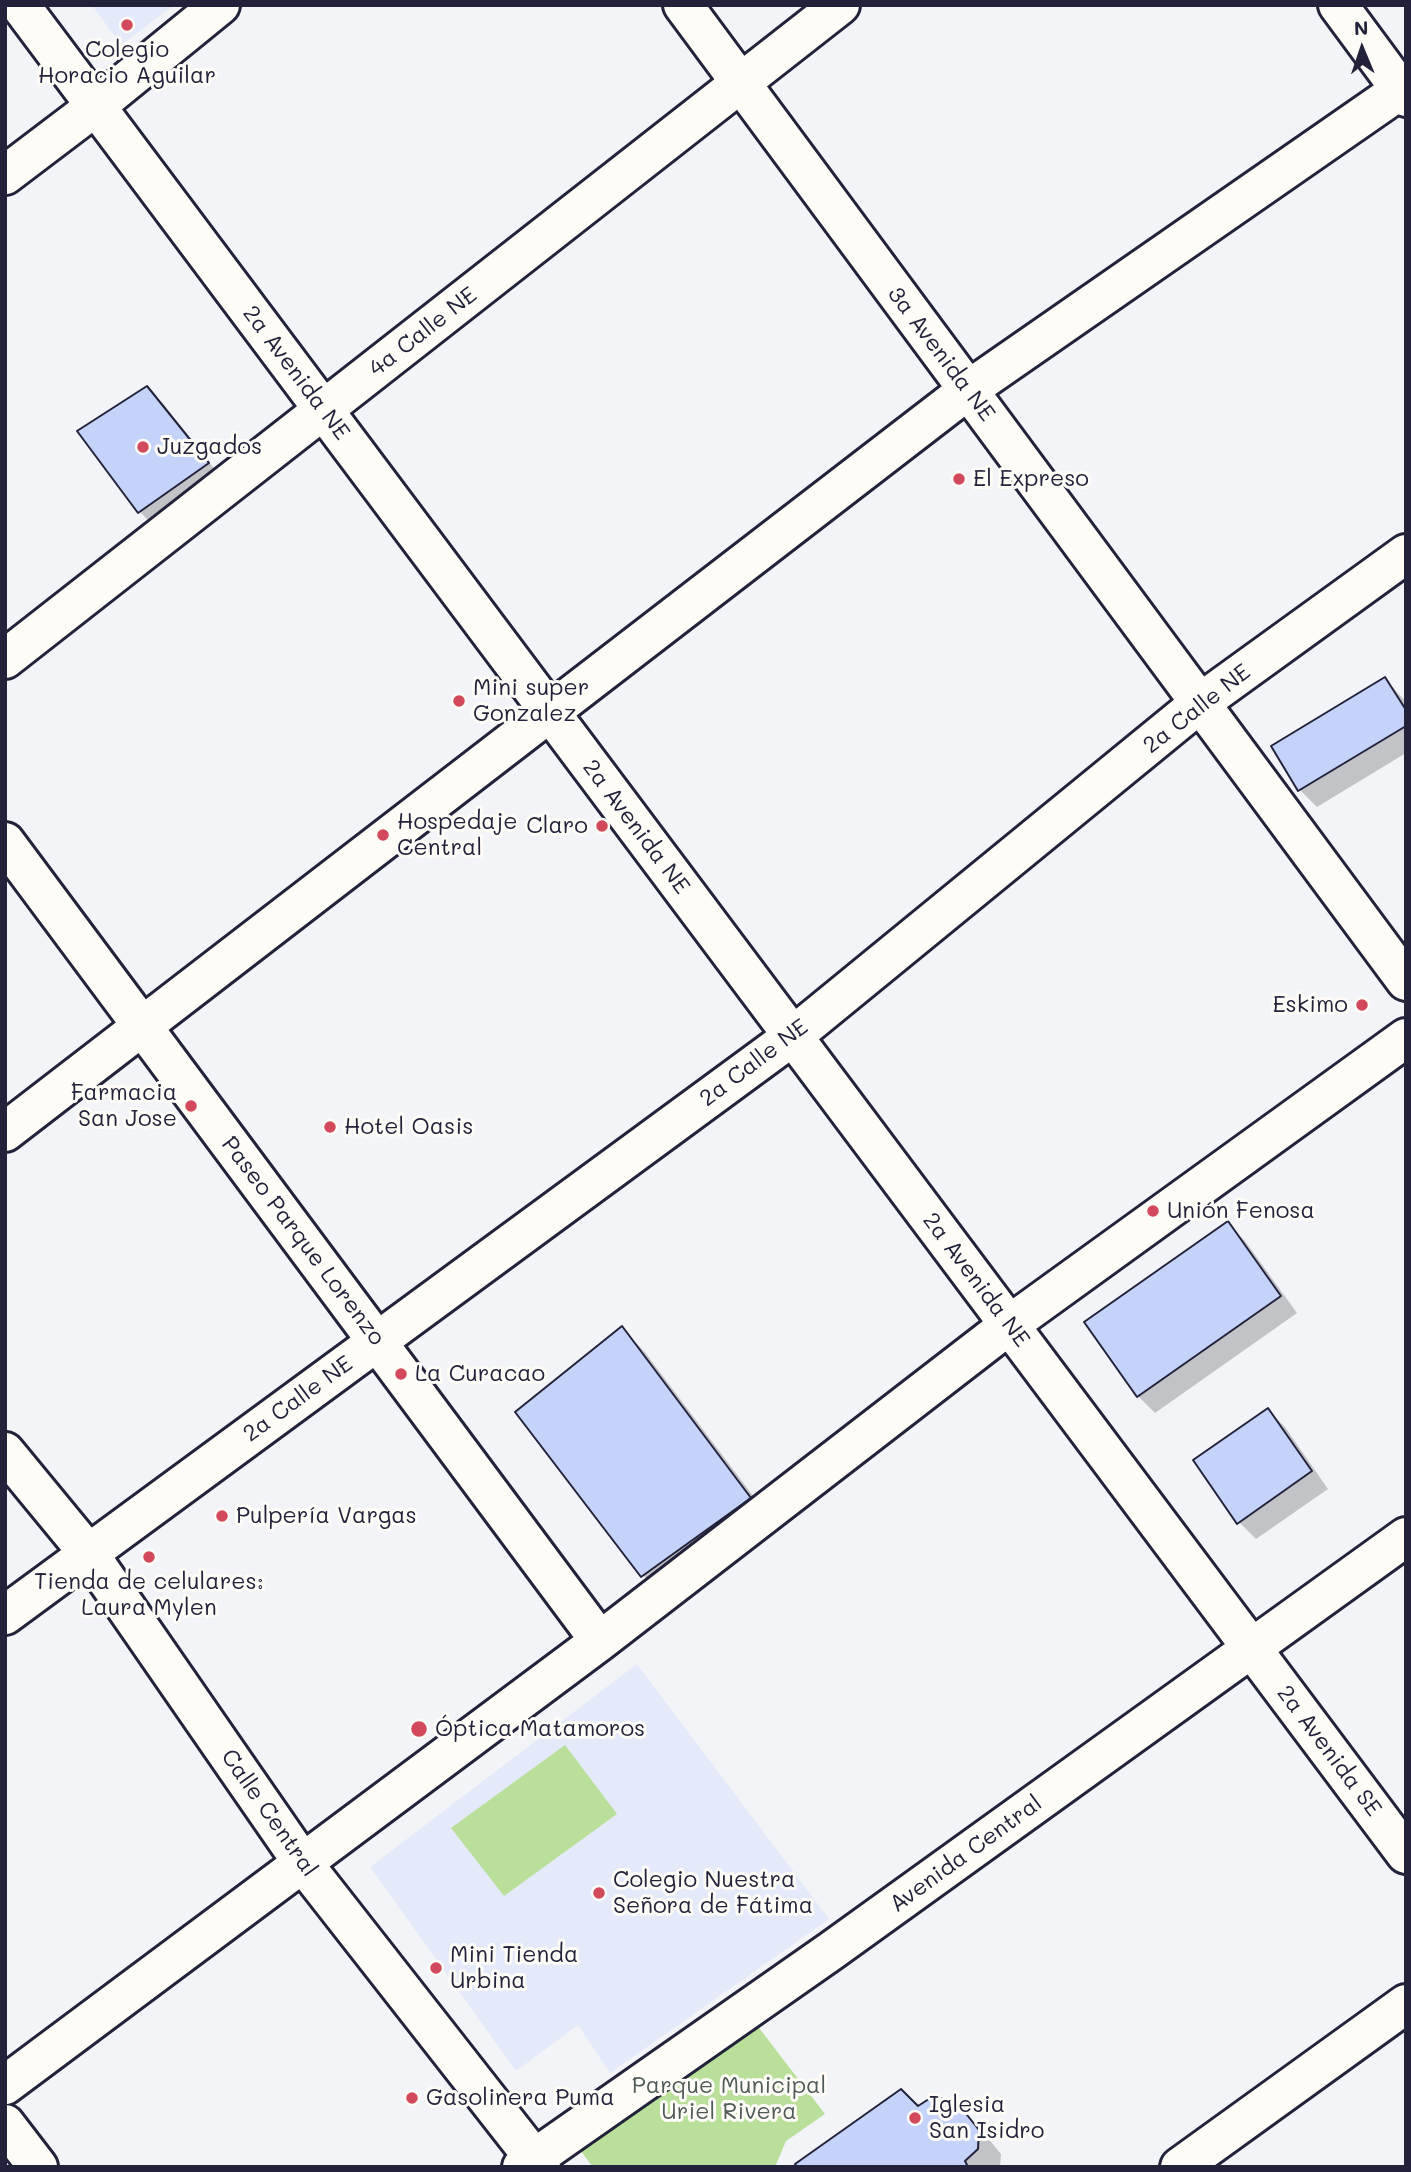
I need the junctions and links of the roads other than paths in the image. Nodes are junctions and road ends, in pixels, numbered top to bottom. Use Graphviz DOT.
graph roads {
  1 [pos="20,5"];
  2 [pos="220,5"];
  3 [pos="683,5"];
  4 [pos="840,5"];
  5 [pos="1338,5"];
  6 [pos="740,83"];
  7 [pos="1404,91"];
  8 [pos="96,107"];
  9 [pos="5,175"];
  10 [pos="968,390"];
  11 [pos="324,410"];
  12 [pos="1406,554"];
  13 [pos="5,659"];
  14 [pos="1200,703"];
  15 [pos="550,711"];
  16 [pos="5,842"];
  17 [pos="1406,981"];
  18 [pos="142,1026"];
  19 [pos="793,1036"];
  20 [pos="1406,1038"];
  21 [pos="5,1132"];
  22 [pos="1009,1325"];
  23 [pos="377,1341"];
  24 [pos="5,1452"];
  25 [pos="1406,1537"];
  26 [pos="89,1554"];
  27 [pos="5,1615"];
  28 [pos="600,1641"];
  29 [pos="1252,1648"];
  30 [pos="1406,1854"];
  31 [pos="302,1862"];
  32 [pos="1406,2004"];
  33 [pos="5,2085"];
  34 [pos="5,2124"];
  35 [pos="532,2164"];
  36 [pos="38,2167"];
  37 [pos="1180,2167"];
  1 -- 8 [label="street, 2a Avenida NE"];
  2 -- 8 [label="street"];
  3 -- 6 [label="street, 3a Avenida NE"];
  4 -- 6 [label="street, 4a Calle NE"];
  5 -- 7 [label="street"];
  6 -- 10 [label="street, 3a Avenida NE"];
  6 -- 11 [label="street, 4a Calle NE"];
  7 -- 10 [label="street"];
  8 -- 9 [label="street"];
  8 -- 11 [label="street, 2a Avenida NE"];
  10 -- 14 [label="street, 3a Avenida NE"];
  10 -- 15 [label="street"];
  11 -- 13 [label="street, 4a Calle NE"];
  11 -- 15 [label="street, 2a Avenida NE"];
  12 -- 14 [label="street, 2a Calle NE"];
  14 -- 17 [label="street, 3a Avenida NE"];
  14 -- 19 [label="street, 2a Calle NE"];
  15 -- 18 [label="street"];
  15 -- 19 [label="street, 2a Avenida NE"];
  16 -- 18 [label="street, Paseo Parque Lorenzo"];
  18 -- 21 [label="street"];
  18 -- 23 [label="street, Paseo Parque Lorenzo"];
  19 -- 22 [label="street, 2a Avenida NE"];
  19 -- 23 [label="street, 2a Calle NE"];
  20 -- 22 [label="street"];
  22 -- 28 [label="street"];
  22 -- 29 [label="street, 2a Avenida NE"];
  23 -- 26 [label="street, 2a Calle NE"];
  23 -- 28 [label="street, Paseo Parque Lorenzo"];
  24 -- 26 [label="street, Calle Central"];
  25 -- 29 [label="street, Avenida Central"];
  26 -- 27 [label="street, 2a Calle NE"];
  26 -- 31 [label="street, Calle Central"];
  28 -- 31 [label="street"];
  29 -- 30 [label="street, 2a Avenida SE"];
  29 -- 35 [label="street, Avenida Central"];
  31 -- 33 [label="street"];
  31 -- 35 [label="street, Calle Central"];
  32 -- 37 [label="street"];
  34 -- 36 [label="street"];
}
